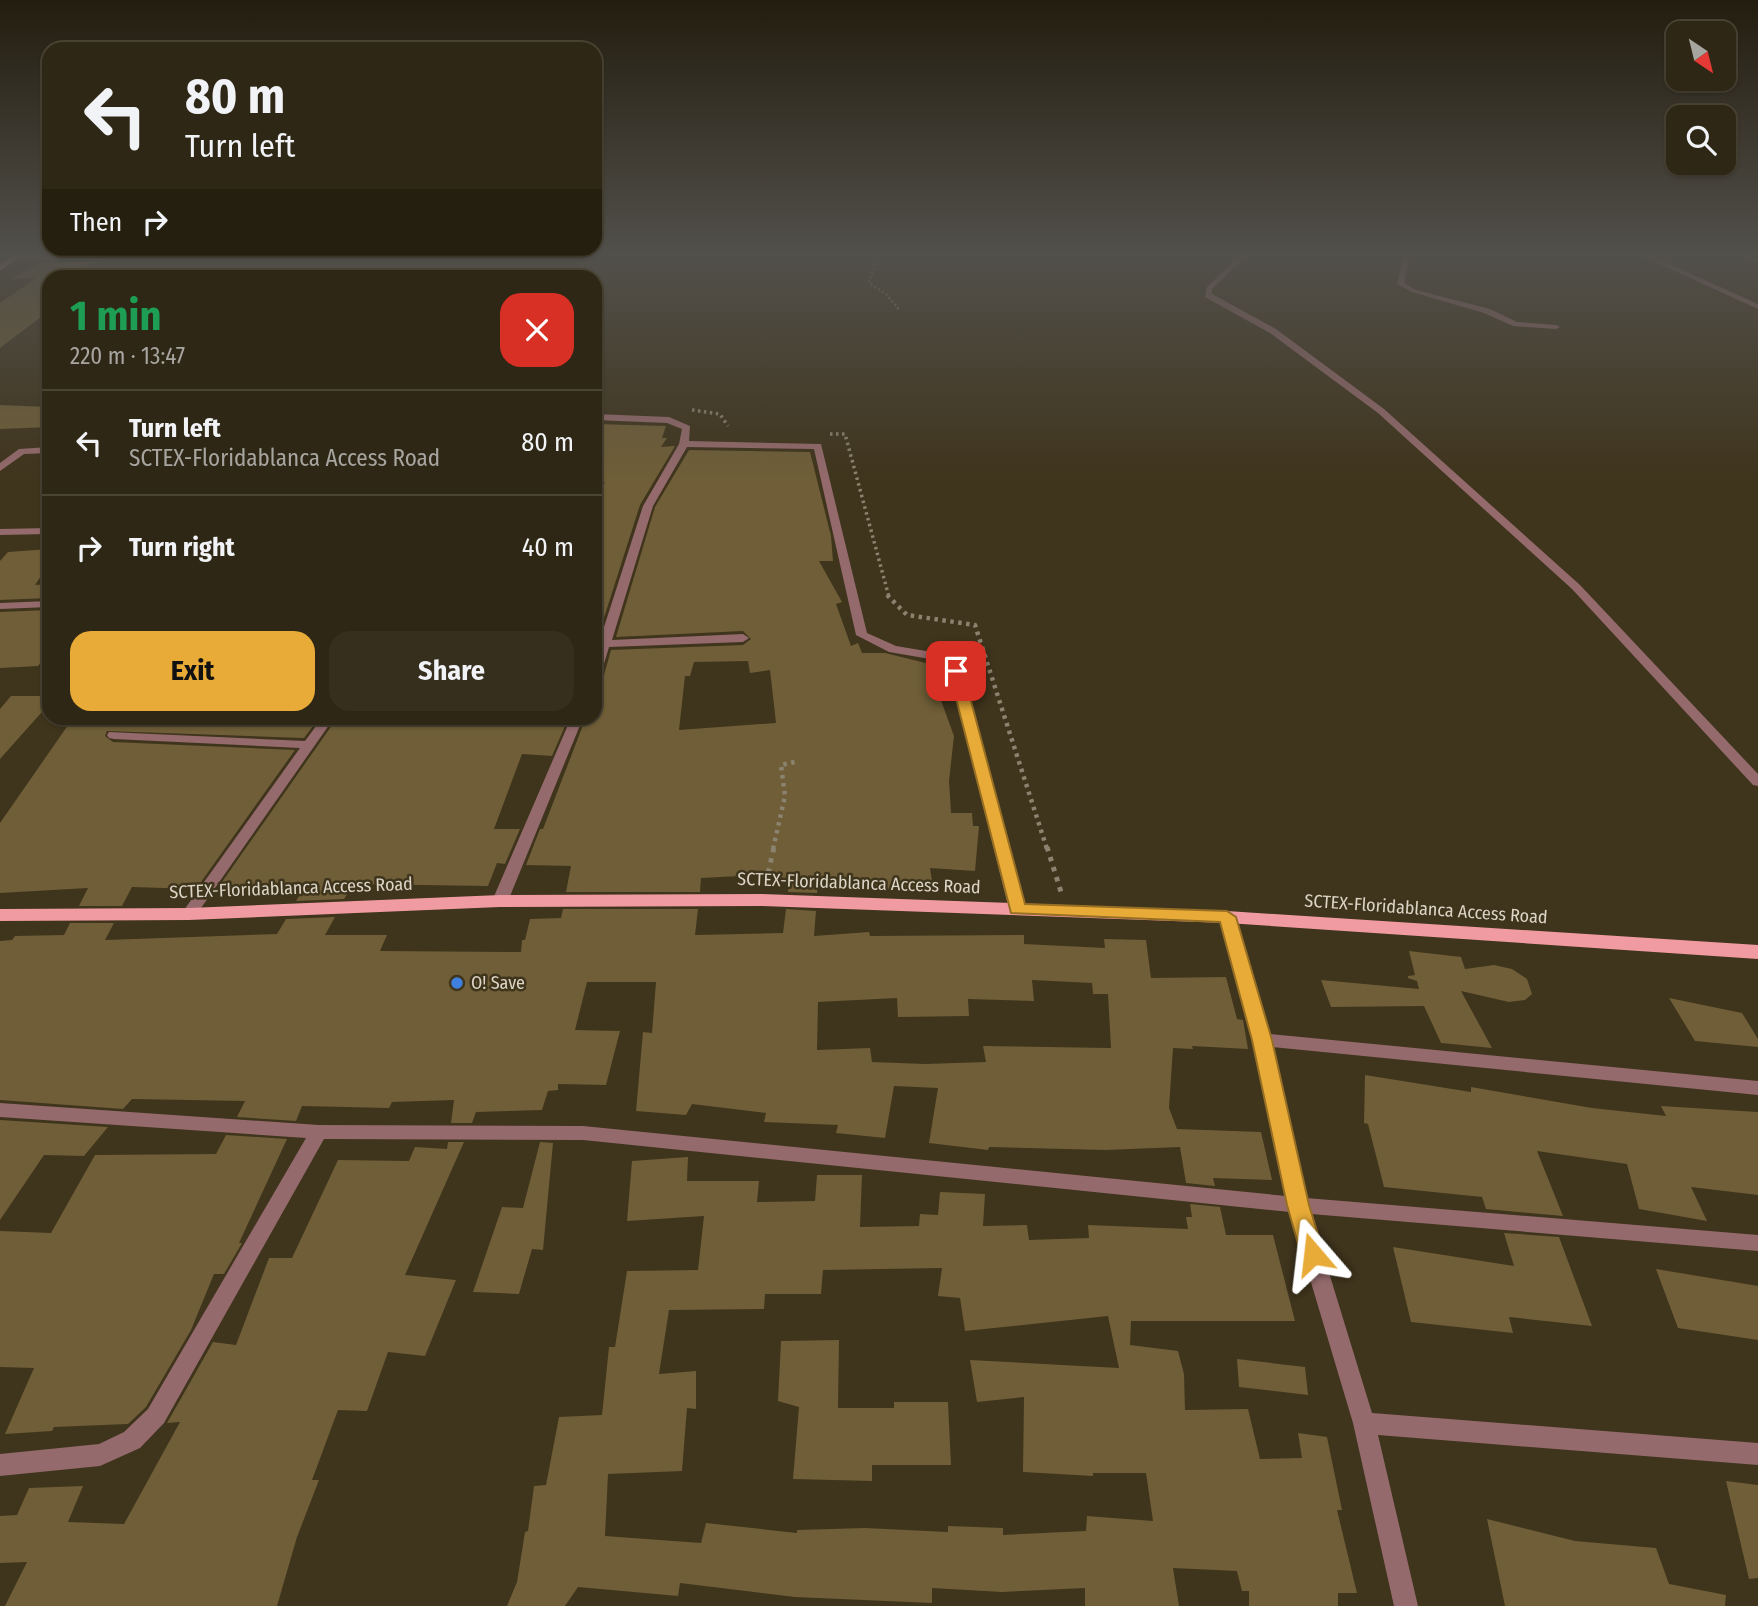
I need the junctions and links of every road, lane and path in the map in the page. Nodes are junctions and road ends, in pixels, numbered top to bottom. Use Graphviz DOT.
graph roads {
  1 [pos="1271,330"];
  2 [pos="691,410"];
  3 [pos="602,417"];
  4 [pos="736,429"];
  5 [pos="817,434"];
  6 [pos="684,444"];
  7 [pos="42,450"];
  8 [pos="0,468"];
  9 [pos="42,531"];
  10 [pos="0,532"];
  11 [pos="42,604"];
  12 [pos="0,606"];
  13 [pos="743,638"];
  14 [pos="606,644"];
  15 [pos="602,655"];
  16 [pos="323,725"];
  17 [pos="574,725"];
  18 [pos="114,735"];
  19 [pos="309,745"];
  20 [pos="799,761"];
  21 [pos="1758,782"];
  22 [pos="500,901"];
  23 [pos="762,901"];
  24 [pos="1017,909"];
  25 [pos="1068,912"];
  26 [pos="189,914"];
  27 [pos="0,915"];
  28 [pos="1227,917"];
  29 [pos="1758,952"];
  30 [pos="1262,1040"];
  31 [pos="1758,1088"];
  32 [pos="0,1110"];
  33 [pos="319,1132"];
  34 [pos="1298,1205"];
  35 [pos="1758,1243"];
  36 [pos="1364,1423"];
  37 [pos="1758,1454"];
  38 [pos="0,1465"];
  39 [pos="1406,1606"];
  1 -- 21 [label="street"];
  2 -- 4 [label="path"];
  3 -- 6 [label="street"];
  5 -- 25 [label="path"];
  6 -- 14 [label="street"];
  6 -- 24 [label="street"];
  7 -- 8 [label="street"];
  9 -- 10 [label="street"];
  11 -- 12 [label="street"];
  13 -- 14 [label="street"];
  14 -- 15 [label="street"];
  16 -- 19 [label="street"];
  17 -- 22 [label="street"];
  18 -- 19 [label="street"];
  19 -- 26 [label="street"];
  20 -- 23 [label="path"];
  22 -- 23 [label="main road, SCTEX-Floridablanca Access Road"];
  22 -- 26 [label="main road, SCTEX-Floridablanca Access Road"];
  23 -- 24 [label="main road, SCTEX-Floridablanca Access Road"];
  24 -- 25 [label="main road, SCTEX-Floridablanca Access Road"];
  25 -- 28 [label="main road, SCTEX-Floridablanca Access Road"];
  26 -- 27 [label="main road, SCTEX-Floridablanca Access Road"];
  28 -- 29 [label="main road, SCTEX-Floridablanca Access Road"];
  28 -- 30 [label="street"];
  30 -- 31 [label="street"];
  30 -- 34 [label="street"];
  32 -- 33 [label="street"];
  33 -- 34 [label="street"];
  33 -- 38 [label="street"];
  34 -- 35 [label="street"];
  34 -- 36 [label="street"];
  36 -- 37 [label="street"];
  36 -- 39 [label="street"];
}
